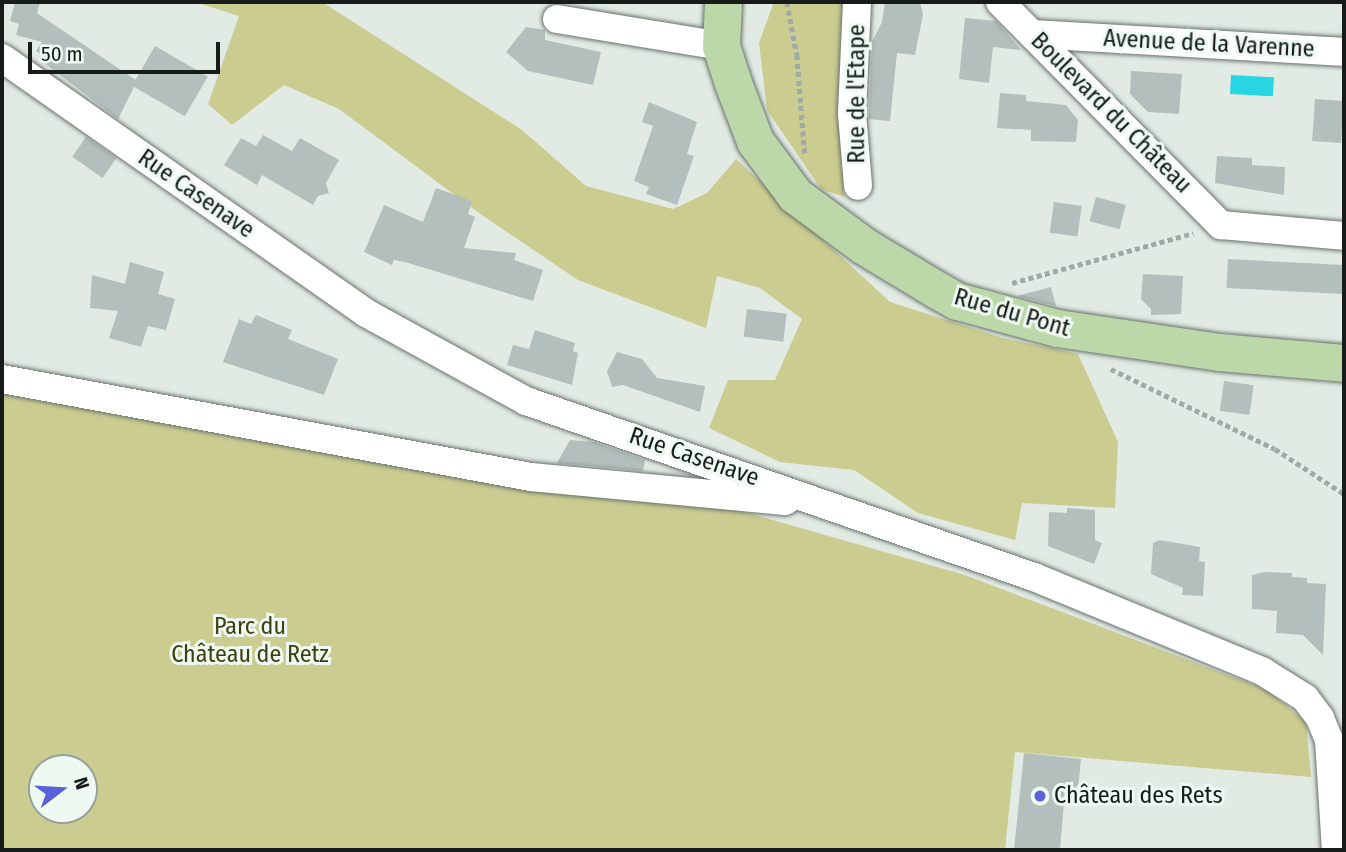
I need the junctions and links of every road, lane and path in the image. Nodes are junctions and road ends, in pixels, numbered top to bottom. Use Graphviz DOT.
graph roads {
  1 [pos="723,2"];
  2 [pos="746,2"];
  3 [pos="787,2"];
  4 [pos="857,2"];
  5 [pos="1000,2"];
  6 [pos="557,19"];
  7 [pos="1033,34"];
  8 [pos="722,46"];
  9 [pos="1344,52"];
  10 [pos="2,58"];
  11 [pos="733,83"];
  12 [pos="807,167"];
  13 [pos="858,186"];
  14 [pos="1221,225"];
  15 [pos="1344,236"];
  16 [pos="1000,286"];
  17 [pos="1344,363"];
  18 [pos="1106,368"];
  19 [pos="2,379"];
  20 [pos="800,492"];
  21 [pos="1344,494"];
  22 [pos="1335,844"];
  1 -- 8 [label="main road, Rue du Pont"];
  2 -- 11 [label="main road, Rue du Pont"];
  3 -- 12 [label="path"];
  4 -- 13 [label="street, Rue de l'Etape"];
  5 -- 7 [label="street, Boulevard du Château"];
  6 -- 8 [label="street"];
  7 -- 9 [label="street, Avenue de la Varenne"];
  7 -- 14 [label="street, Boulevard du Château"];
  8 -- 11 [label="main road, Rue du Pont"];
  10 -- 20 [label="street, Rue Casenave"];
  11 -- 17 [label="main road, Rue du Pont"];
  14 -- 15 [label="street"];
  14 -- 16 [label="path"];
  18 -- 21 [label="path"];
  19 -- 20 [label="street"];
  20 -- 22 [label="street, Rue Casenave"];
}
